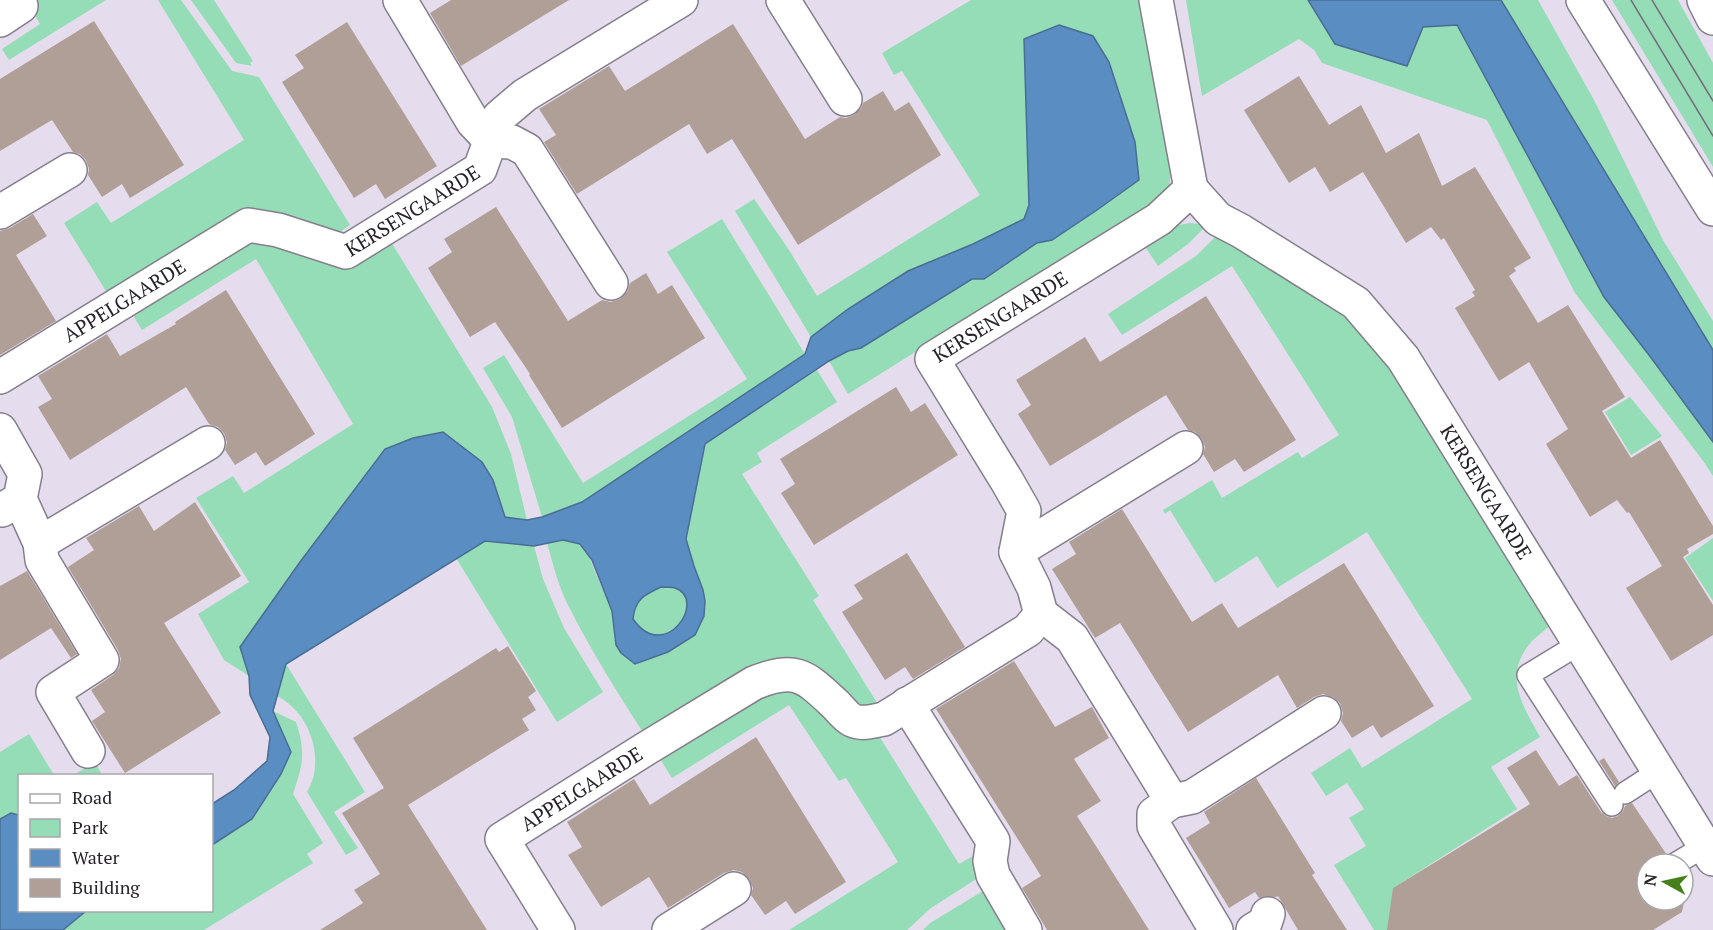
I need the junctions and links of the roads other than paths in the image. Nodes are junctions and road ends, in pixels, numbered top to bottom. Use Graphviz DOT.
graph roads {
  1 [pos="400,0"];
  2 [pos="681,0"];
  3 [pos="783,0"];
  4 [pos="1156,0"];
  5 [pos="1583,0"];
  6 [pos="1704,0"];
  7 [pos="1713,18"];
  8 [pos="845,99"];
  9 [pos="491,141"];
  10 [pos="70,170"];
  11 [pos="1191,189"];
  12 [pos="1713,209"];
  13 [pos="0,212"];
  14 [pos="248,225"];
  15 [pos="611,283"];
  16 [pos="0,377"];
  17 [pos="0,430"];
  18 [pos="208,443"];
  19 [pos="1186,448"];
  20 [pos="10,505"];
  21 [pos="40,543"];
  22 [pos="1016,552"];
  23 [pos="1041,614"];
  24 [pos="1579,644"];
  25 [pos="907,704"];
  26 [pos="1324,713"];
  27 [pos="88,751"];
  28 [pos="1659,771"];
  29 [pos="1172,801"];
  30 [pos="1709,853"];
  31 [pos="734,889"];
  32 [pos="558,930"];
  33 [pos="669,930"];
  34 [pos="1025,930"];
  35 [pos="1216,930"];
  1 -- 9 [label="street, KERSENGAARDE"];
  2 -- 9 [label="street, KERSENGAARDE"];
  3 -- 8 [label="street"];
  4 -- 11 [label="street"];
  5 -- 12 [label="street"];
  6 -- 7 [label="street"];
  9 -- 14 [label="street, KERSENGAARDE"];
  9 -- 15 [label="street, KERSENGAARDE"];
  10 -- 13 [label="street"];
  11 -- 22 [label="street, KERSENGAARDE"];
  11 -- 24 [label="street, KERSENGAARDE"];
  14 -- 16 [label="street, APPELGAARDE"];
  17 -- 20 [label="street"];
  18 -- 21 [label="street"];
  19 -- 22 [label="street"];
  20 -- 21 [label="street"];
  21 -- 27 [label="street"];
  22 -- 23 [label="street"];
  23 -- 25 [label="street"];
  23 -- 29 [label="street"];
  24 -- 28 [label="street, KERSENGAARDE"];
  24 -- 28 [label="lane"];
  25 -- 32 [label="street, APPELGAARDE"];
  25 -- 34 [label="street"];
  26 -- 29 [label="street"];
  28 -- 30 [label="street, KERSENGAARDE"];
  29 -- 35 [label="street"];
  31 -- 33 [label="street"];
}
